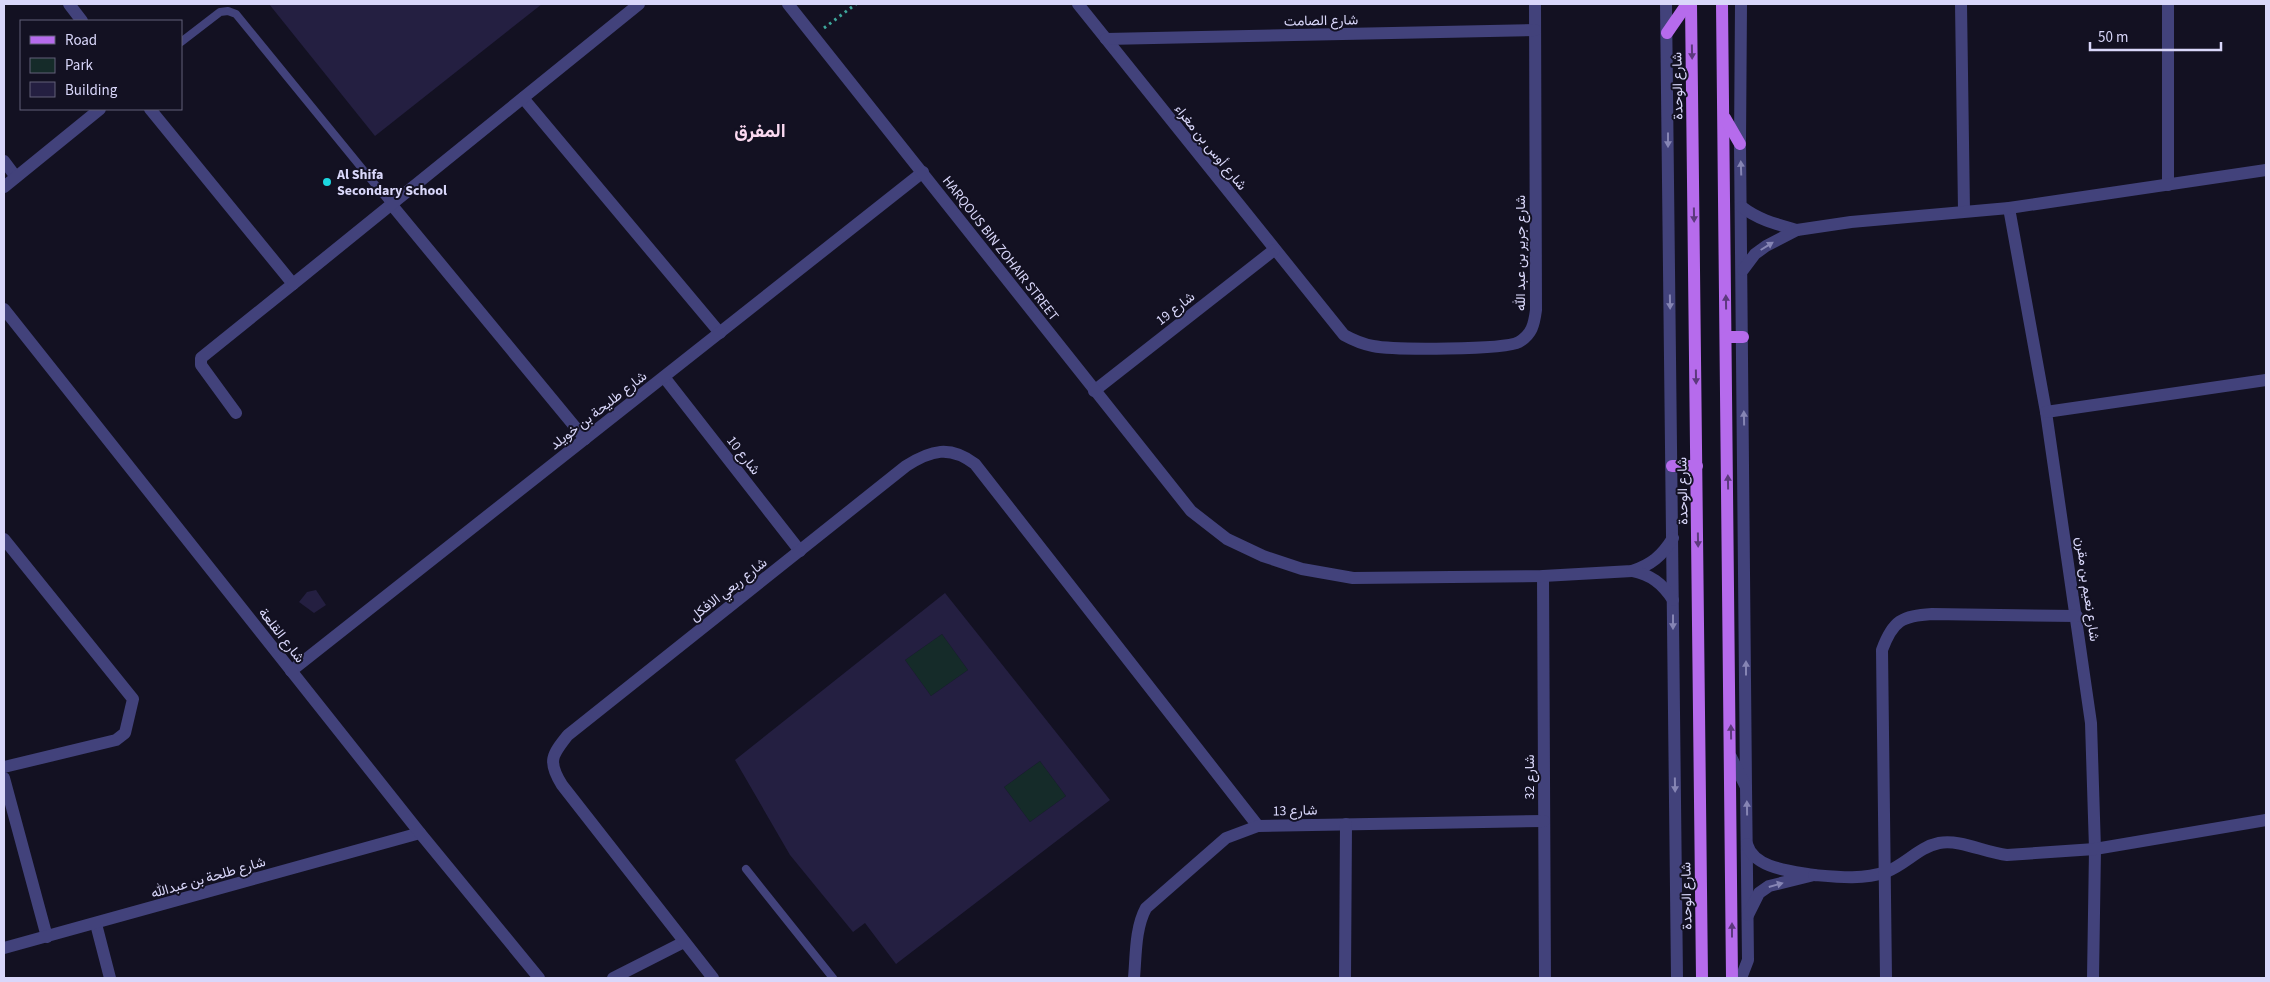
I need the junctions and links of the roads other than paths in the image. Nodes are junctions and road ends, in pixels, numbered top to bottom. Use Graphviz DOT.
graph roads {
  1 [pos="69,4"];
  2 [pos="638,4"];
  3 [pos="788,4"];
  4 [pos="1078,4"];
  5 [pos="1535,4"];
  6 [pos="1666,4"];
  7 [pos="1687,4"];
  8 [pos="1691,4"];
  9 [pos="1722,4"];
  10 [pos="1741,4"];
  11 [pos="1961,4"];
  12 [pos="2168,4"];
  13 [pos="81,20"];
  14 [pos="1536,30"];
  15 [pos="1667,33"];
  16 [pos="1106,39"];
  17 [pos="182,41"];
  18 [pos="522,98"];
  19 [pos="99,110"];
  20 [pos="151,110"];
  21 [pos="1724,116"];
  22 [pos="1740,144"];
  23 [pos="4,161"];
  24 [pos="2266,170"];
  25 [pos="923,172"];
  26 [pos="16,177"];
  27 [pos="2168,185"];
  28 [pos="4,187"];
  29 [pos="392,204"];
  30 [pos="1742,207"];
  31 [pos="2010,208"];
  32 [pos="1964,211"];
  33 [pos="1797,230"];
  34 [pos="1274,250"];
  35 [pos="1742,270"];
  36 [pos="293,284"];
  37 [pos="1321,308"];
  38 [pos="4,309"];
  39 [pos="720,333"];
  40 [pos="1727,337"];
  41 [pos="1743,338"];
  42 [pos="664,377"];
  43 [pos="2266,380"];
  44 [pos="1094,391"];
  45 [pos="2046,412"];
  46 [pos="236,413"];
  47 [pos="585,439"];
  48 [pos="1672,466"];
  49 [pos="1697,466"];
  50 [pos="1673,538"];
  51 [pos="4,539"];
  52 [pos="800,551"];
  53 [pos="1632,570"];
  54 [pos="1543,576"];
  55 [pos="1673,600"];
  56 [pos="2077,616"];
  57 [pos="291,671"];
  58 [pos="1731,756"];
  59 [pos="4,767"];
  60 [pos="4,778"];
  61 [pos="1746,787"];
  62 [pos="2266,820"];
  63 [pos="1544,821"];
  64 [pos="1346,824"];
  65 [pos="1258,826"];
  66 [pos="420,833"];
  67 [pos="1747,839"];
  68 [pos="2095,848"];
  69 [pos="746,869"];
  70 [pos="1886,872"];
  71 [pos="1814,876"];
  72 [pos="1746,920"];
  73 [pos="96,924"];
  74 [pos="47,937"];
  75 [pos="684,942"];
  76 [pos="4,948"];
  77 [pos="1748,960"];
  78 [pos="110,978"];
  79 [pos="539,978"];
  80 [pos="613,978"];
  81 [pos="713,978"];
  82 [pos="833,978"];
  83 [pos="1134,978"];
  84 [pos="1345,978"];
  85 [pos="1545,978"];
  86 [pos="1676,978"];
  87 [pos="1702,978"];
  88 [pos="1732,978"];
  89 [pos="1741,978"];
  90 [pos="1748,978"];
  91 [pos="1886,978"];
  92 [pos="2093,978"];
  1 -- 13 [label="street"];
  2 -- 18 [label="street"];
  3 -- 25 [label="street, HARQOUS BIN ZOHAIR STREET"];
  4 -- 16 [label="street, شارع أوس بن مغراء"];
  5 -- 14 [label="street, شارع جرير بن عبد الله"];
  6 -- 15 [label="street"];
  7 -- 15 [label="main road"];
  8 -- 49 [label="main road, شارع الوحدة, one-way"];
  9 -- 21 [label="main road"];
  10 -- 22 [label="street"];
  11 -- 32 [label="street"];
  12 -- 27 [label="street"];
  14 -- 16 [label="street, شارع الصامت"];
  14 -- 37 [label="street, شارع جرير بن عبد الله"];
  15 -- 48 [label="street, one-way"];
  16 -- 34 [label="street, شارع أوس بن مغراء"];
  17 -- 29 [label="lane"];
  18 -- 29 [label="street"];
  18 -- 39 [label="street"];
  19 -- 26 [label="street"];
  20 -- 36 [label="street"];
  21 -- 22 [label="main road"];
  40 -- 21 [label="main road, one-way"];
  30 -- 22 [label="street, one-way"];
  23 -- 26 [label="street"];
  24 -- 27 [label="street"];
  25 -- 39 [label="street, شارع طليحة بن خويلد"];
  25 -- 44 [label="street, HARQOUS BIN ZOHAIR STREET"];
  26 -- 28 [label="street"];
  27 -- 31 [label="street"];
  29 -- 36 [label="street"];
  29 -- 47 [label="street"];
  30 -- 33 [label="street"];
  30 -- 35 [label="street"];
  31 -- 32 [label="street"];
  31 -- 45 [label="street, شارع نعيم بن مقرن"];
  32 -- 33 [label="street"];
  35 -- 33 [label="street, one-way"];
  34 -- 37 [label="street, شارع أوس بن مغراء"];
  34 -- 44 [label="street, شارع 19"];
  35 -- 41 [label="street"];
  36 -- 46 [label="street"];
  38 -- 57 [label="street, شارع القلعة"];
  39 -- 42 [label="street, شارع طليحة بن خويلد"];
  40 -- 41 [label="main road"];
  58 -- 40 [label="main road, one-way"];
  61 -- 41 [label="street, one-way"];
  42 -- 47 [label="street, شارع طليحة بن خويلد"];
  42 -- 52 [label="street, شارع 10"];
  43 -- 45 [label="street"];
  44 -- 54 [label="street, HARQOUS BIN ZOHAIR STREET"];
  45 -- 56 [label="street, شارع نعيم بن مقرن"];
  47 -- 57 [label="street, شارع طليحة بن خويلد"];
  48 -- 49 [label="main road"];
  48 -- 50 [label="street"];
  49 -- 87 [label="main road, شارع الوحدة, one-way"];
  50 -- 53 [label="street"];
  50 -- 55 [label="street"];
  51 -- 59 [label="street"];
  52 -- 65 [label="street, شارع ربعي الافكل"];
  52 -- 75 [label="street, شارع ربعي الافكل"];
  53 -- 54 [label="street, HARQOUS BIN ZOHAIR STREET"];
  53 -- 55 [label="street"];
  54 -- 63 [label="street, شارع 32"];
  55 -- 86 [label="street, one-way"];
  56 -- 68 [label="street, شارع نعيم بن مقرن"];
  56 -- 70 [label="street"];
  57 -- 66 [label="street, شارع القلعة"];
  58 -- 61 [label="street"];
  88 -- 58 [label="main road, one-way"];
  60 -- 74 [label="street"];
  67 -- 61 [label="street, one-way"];
  62 -- 68 [label="street"];
  63 -- 64 [label="street, شارع 13"];
  63 -- 85 [label="street, شارع 32"];
  64 -- 65 [label="street, شارع 13"];
  64 -- 84 [label="street"];
  65 -- 83 [label="street, شارع 13"];
  66 -- 73 [label="street, شارع طلحة بن عبدالله"];
  66 -- 79 [label="street, شارع القلعة"];
  67 -- 71 [label="street"];
  67 -- 72 [label="street"];
  68 -- 70 [label="street"];
  68 -- 92 [label="street, شارع نعيم بن مقرن"];
  69 -- 82 [label="lane"];
  70 -- 71 [label="street"];
  70 -- 91 [label="street"];
  72 -- 71 [label="street, one-way"];
  72 -- 77 [label="street"];
  73 -- 74 [label="street, شارع طلحة بن عبدالله"];
  73 -- 78 [label="street"];
  74 -- 76 [label="street, شارع طلحة بن عبدالله"];
  75 -- 80 [label="street"];
  75 -- 81 [label="street, شارع ربعي الافكل"];
  77 -- 89 [label="street"];
  77 -- 90 [label="street"];
}
